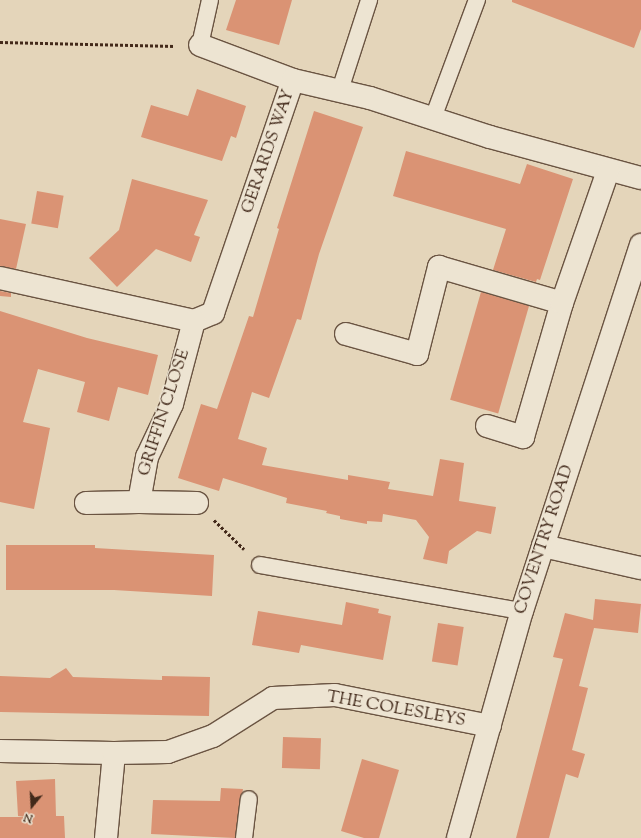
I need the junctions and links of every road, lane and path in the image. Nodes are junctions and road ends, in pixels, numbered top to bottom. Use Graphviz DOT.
graph roads {
  1 [pos="210,0"];
  2 [pos="369,0"];
  3 [pos="477,0"];
  4 [pos="0,42"];
  5 [pos="200,45"];
  6 [pos="293,80"];
  7 [pos="340,90"];
  8 [pos="433,118"];
  9 [pos="608,172"];
  10 [pos="641,178"];
  11 [pos="641,245"];
  12 [pos="0,278"];
  13 [pos="562,302"];
  14 [pos="194,321"];
  15 [pos="346,334"];
  16 [pos="487,426"];
  17 [pos="139,502"];
  18 [pos="86,503"];
  19 [pos="197,503"];
  20 [pos="543,546"];
  21 [pos="260,565"];
  22 [pos="641,568"];
  23 [pos="522,611"];
  24 [pos="490,726"];
  25 [pos="0,751"];
  26 [pos="114,753"];
  27 [pos="249,799"];
  28 [pos="106,838"];
  29 [pos="244,838"];
  30 [pos="458,838"];
  1 -- 5 [label="lane"];
  2 -- 7 [label="lane"];
  3 -- 8 [label="lane"];
  4 -- 5 [label="path"];
  5 -- 6 [label="street"];
  6 -- 7 [label="street, GERARDS WAY"];
  6 -- 14 [label="street, GERARDS WAY"];
  7 -- 8 [label="street, GERARDS WAY"];
  8 -- 9 [label="street, GERARDS WAY"];
  9 -- 10 [label="street, GERARDS WAY"];
  9 -- 13 [label="street"];
  11 -- 20 [label="street, COVENTRY ROAD"];
  12 -- 14 [label="street"];
  13 -- 15 [label="street"];
  13 -- 16 [label="street"];
  14 -- 17 [label="street, GRIFFIN CLOSE"];
  17 -- 18 [label="street"];
  17 -- 19 [label="street"];
  19 -- 21 [label="path"];
  20 -- 22 [label="street"];
  20 -- 23 [label="street, COVENTRY ROAD"];
  21 -- 23 [label="lane"];
  23 -- 24 [label="street, COVENTRY ROAD"];
  24 -- 26 [label="street, THE COLESLEYS"];
  24 -- 30 [label="street, COVENTRY ROAD"];
  25 -- 26 [label="street, THE COLESLEYS"];
  26 -- 28 [label="street"];
  27 -- 29 [label="lane"];
}
